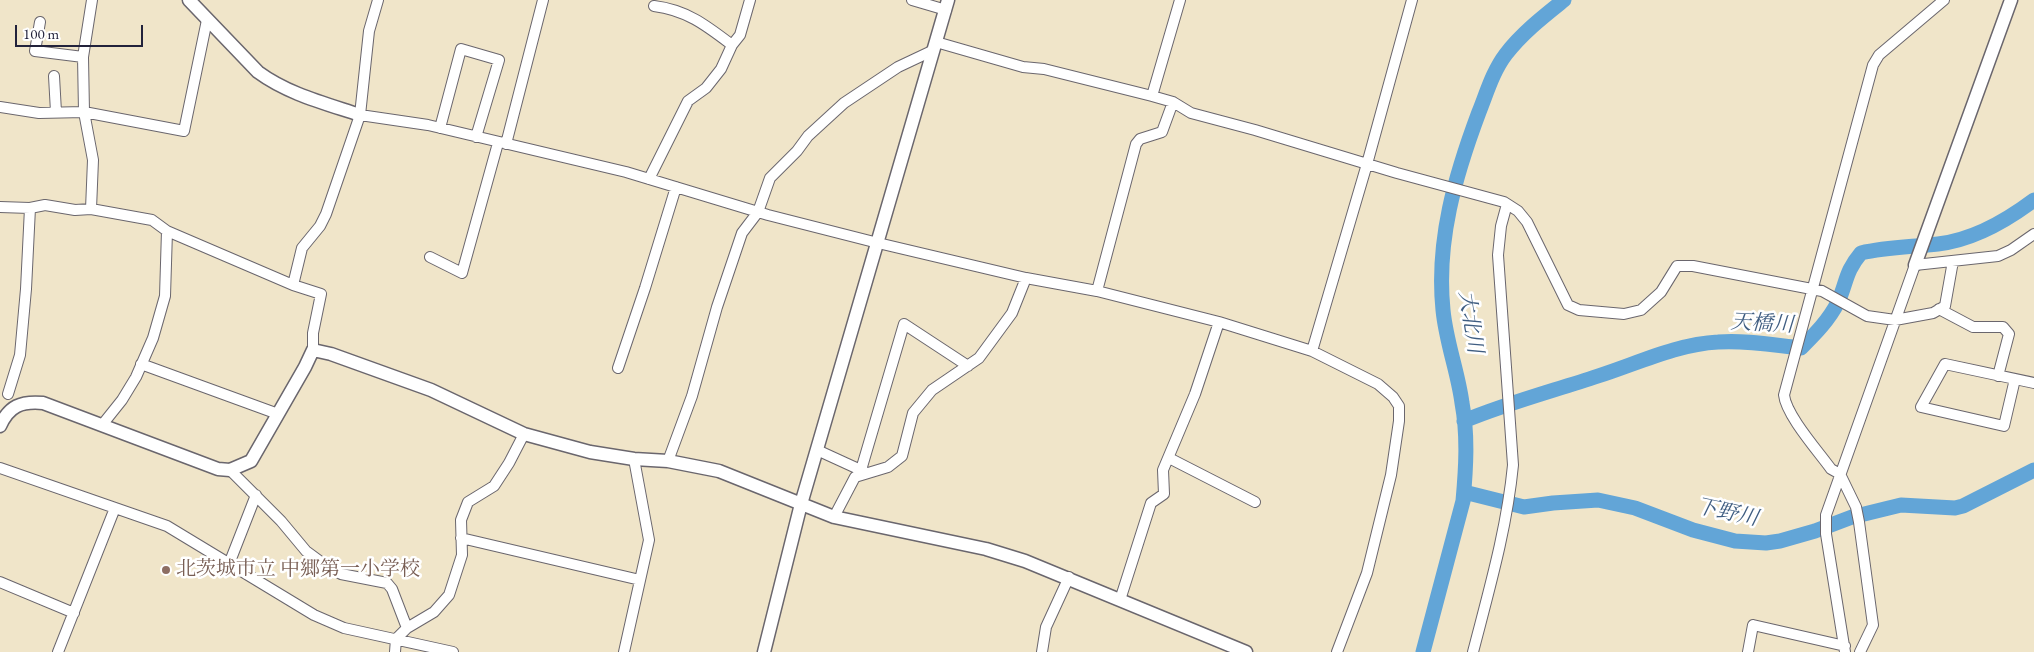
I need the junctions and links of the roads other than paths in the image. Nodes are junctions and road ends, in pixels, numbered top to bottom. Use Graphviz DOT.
graph roads {
  1 [pos="92,0"];
  2 [pos="189,0"];
  3 [pos="378,0"];
  4 [pos="544,0"];
  5 [pos="750,0"];
  6 [pos="912,0"];
  7 [pos="1180,0"];
  8 [pos="1412,0"];
  9 [pos="1944,0"];
  10 [pos="2011,0"];
  11 [pos="947,5"];
  12 [pos="654,6"];
  13 [pos="207,20"];
  14 [pos="40,22"];
  15 [pos="732,46"];
  16 [pos="935,46"];
  17 [pos="83,57"];
  18 [pos="54,76"];
  19 [pos="1152,96"];
  20 [pos="1173,102"];
  21 [pos="0,107"];
  22 [pos="56,112"];
  23 [pos="84,112"];
  24 [pos="360,115"];
  25 [pos="440,128"];
  26 [pos="476,137"];
  27 [pos="502,143"];
  28 [pos="1367,164"];
  29 [pos="649,179"];
  30 [pos="676,187"];
  31 [pos="1505,203"];
  32 [pos="0,207"];
  33 [pos="30,208"];
  34 [pos="91,209"];
  35 [pos="758,212"];
  36 [pos="168,231"];
  37 [pos="2034,234"];
  38 [pos="878,243"];
  39 [pos="430,257"];
  40 [pos="1953,261"];
  41 [pos="1915,265"];
  42 [pos="1026,278"];
  43 [pos="293,286"];
  44 [pos="1812,289"];
  45 [pos="1097,291"];
  46 [pos="1939,309"];
  47 [pos="1895,320"];
  48 [pos="1219,322"];
  49 [pos="313,350"];
  50 [pos="1312,351"];
  51 [pos="142,364"];
  52 [pos="968,366"];
  53 [pos="618,368"];
  54 [pos="1998,376"];
  55 [pos="2014,379"];
  56 [pos="2034,383"];
  57 [pos="4,393"];
  58 [pos="14,407"];
  59 [pos="278,414"];
  60 [pos="102,425"];
  61 [pos="0,426"];
  62 [pos="524,434"];
  63 [pos="817,450"];
  64 [pos="1168,458"];
  65 [pos="634,459"];
  66 [pos="668,462"];
  67 [pos="0,468"];
  68 [pos="230,470"];
  69 [pos="865,472"];
  70 [pos="1840,474"];
  71 [pos="256,495"];
  72 [pos="1255,502"];
  73 [pos="801,504"];
  74 [pos="115,508"];
  75 [pos="834,518"];
  76 [pos="460,538"];
  77 [pos="229,564"];
  78 [pos="1069,577"];
  79 [pos="640,580"];
  80 [pos="0,582"];
  81 [pos="1120,600"];
  82 [pos="74,613"];
  83 [pos="407,628"];
  84 [pos="396,639"];
  85 [pos="1845,649"];
  86 [pos="58,652"];
  87 [pos="395,652"];
  88 [pos="454,652"];
  89 [pos="624,652"];
  90 [pos="764,652"];
  91 [pos="1042,652"];
  92 [pos="1246,652"];
  93 [pos="1338,652"];
  94 [pos="1473,652"];
  95 [pos="1748,652"];
  96 [pos="1860,652"];
  1 -- 17 [label="street"];
  2 -- 13 [label="street"];
  3 -- 24 [label="street"];
  4 -- 27 [label="street"];
  5 -- 15 [label="street"];
  6 -- 11 [label="street"];
  7 -- 19 [label="street"];
  8 -- 28 [label="street"];
  9 -- 44 [label="street"];
  10 -- 41 [label="street"];
  11 -- 16 [label="street"];
  12 -- 15 [label="street"];
  13 -- 23 [label="street"];
  13 -- 24 [label="street"];
  14 -- 17 [label="street"];
  15 -- 29 [label="street"];
  16 -- 19 [label="street"];
  16 -- 35 [label="street"];
  16 -- 38 [label="street"];
  17 -- 23 [label="street"];
  18 -- 22 [label="street"];
  19 -- 20 [label="street"];
  20 -- 28 [label="street"];
  20 -- 45 [label="street"];
  21 -- 22 [label="street"];
  22 -- 23 [label="street"];
  23 -- 34 [label="street"];
  24 -- 25 [label="street"];
  24 -- 43 [label="street"];
  25 -- 26 [label="street"];
  25 -- 26 [label="street"];
  26 -- 27 [label="street"];
  27 -- 29 [label="street"];
  27 -- 39 [label="street"];
  28 -- 31 [label="street"];
  28 -- 50 [label="street"];
  29 -- 30 [label="street"];
  30 -- 35 [label="street"];
  30 -- 53 [label="street"];
  31 -- 44 [label="street"];
  31 -- 94 [label="street"];
  32 -- 33 [label="street"];
  33 -- 34 [label="street"];
  33 -- 57 [label="street"];
  34 -- 36 [label="street"];
  35 -- 38 [label="street"];
  35 -- 66 [label="street"];
  36 -- 43 [label="street"];
  36 -- 51 [label="street"];
  37 -- 40 [label="street"];
  38 -- 42 [label="street"];
  38 -- 63 [label="street"];
  40 -- 41 [label="street"];
  40 -- 46 [label="street"];
  41 -- 47 [label="street"];
  42 -- 45 [label="street"];
  42 -- 52 [label="street"];
  43 -- 49 [label="street"];
  44 -- 47 [label="street"];
  44 -- 70 [label="street"];
  45 -- 48 [label="street"];
  46 -- 47 [label="street"];
  46 -- 54 [label="street"];
  47 -- 70 [label="street"];
  48 -- 50 [label="street"];
  48 -- 64 [label="street"];
  49 -- 59 [label="street"];
  49 -- 62 [label="street"];
  50 -- 93 [label="street"];
  51 -- 59 [label="street"];
  51 -- 60 [label="street"];
  52 -- 69 [label="street"];
  52 -- 69 [label="street"];
  54 -- 55 [label="street"];
  54 -- 55 [label="street"];
  55 -- 56 [label="street"];
  57 -- 58 [label="street"];
  58 -- 60 [label="street"];
  58 -- 61 [label="street"];
  59 -- 68 [label="street"];
  60 -- 68 [label="street"];
  62 -- 65 [label="street"];
  62 -- 76 [label="street"];
  63 -- 69 [label="street"];
  63 -- 73 [label="street"];
  64 -- 72 [label="street"];
  64 -- 81 [label="street"];
  65 -- 66 [label="street"];
  65 -- 79 [label="street"];
  66 -- 73 [label="street"];
  67 -- 74 [label="street"];
  68 -- 71 [label="street"];
  69 -- 75 [label="street"];
  70 -- 85 [label="street"];
  70 -- 96 [label="street"];
  71 -- 77 [label="street"];
  71 -- 83 [label="street"];
  73 -- 75 [label="street"];
  73 -- 90 [label="street"];
  74 -- 77 [label="street"];
  74 -- 82 [label="street"];
  75 -- 78 [label="street"];
  76 -- 79 [label="street"];
  76 -- 83 [label="street"];
  77 -- 84 [label="street"];
  78 -- 81 [label="street"];
  78 -- 91 [label="street"];
  79 -- 89 [label="street"];
  80 -- 82 [label="street"];
  81 -- 92 [label="street"];
  82 -- 86 [label="street"];
  83 -- 84 [label="street"];
  84 -- 87 [label="street"];
  84 -- 88 [label="street"];
  85 -- 95 [label="street"];
}
